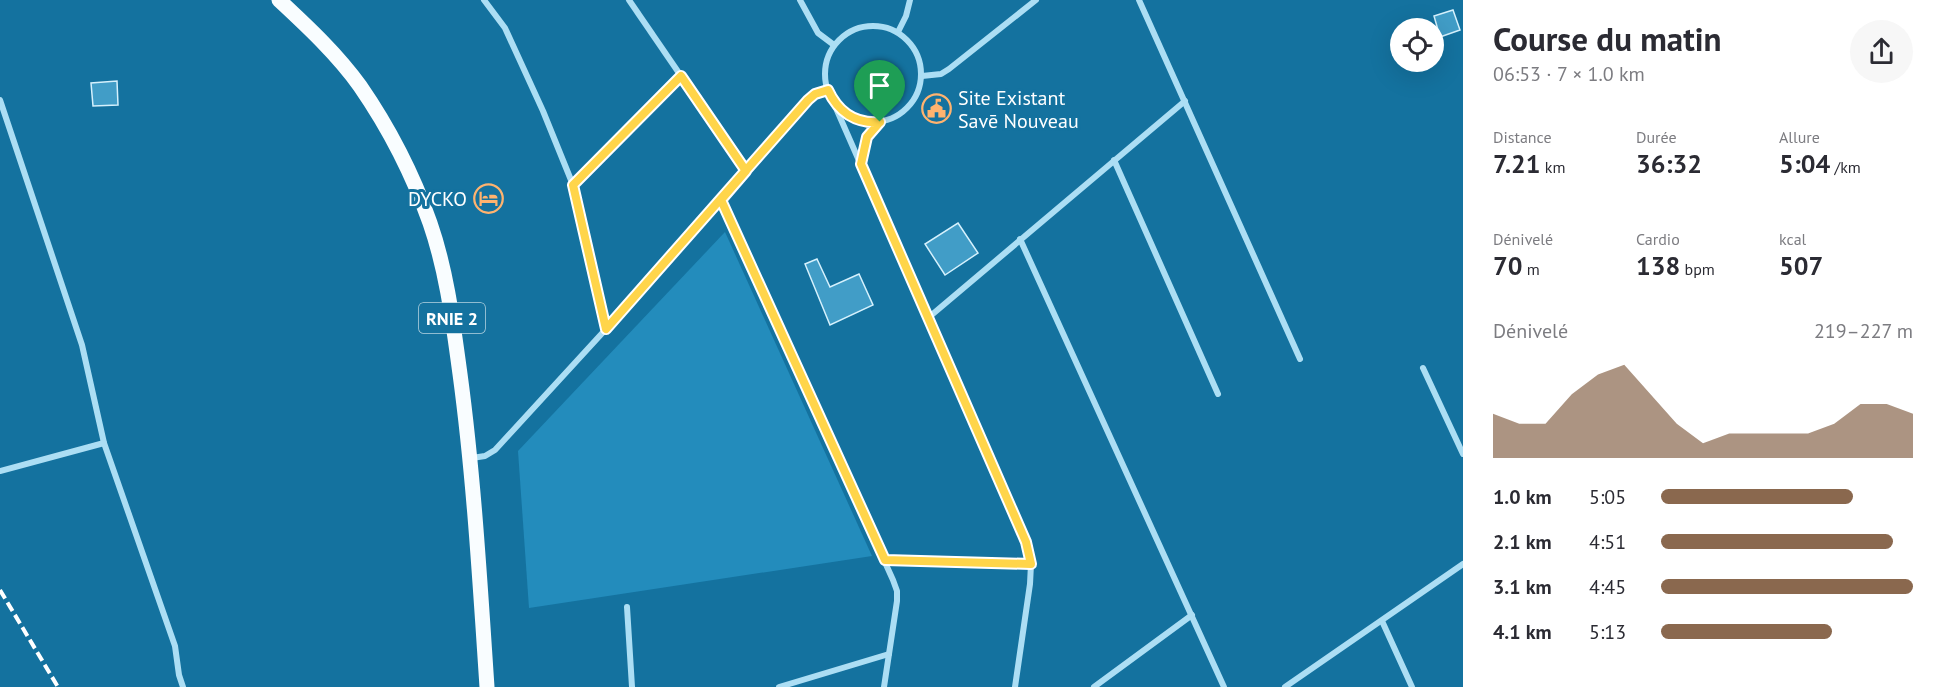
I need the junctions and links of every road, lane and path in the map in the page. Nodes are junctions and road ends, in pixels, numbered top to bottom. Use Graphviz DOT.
graph roads {
  1 [pos="279,0"];
  2 [pos="484,0"];
  3 [pos="629,0"];
  4 [pos="800,0"];
  5 [pos="910,0"];
  6 [pos="1036,0"];
  7 [pos="1139,0"];
  8 [pos="898,32"];
  9 [pos="834,45"];
  10 [pos="681,76"];
  11 [pos="922,76"];
  12 [pos="828,90"];
  13 [pos="832,99"];
  14 [pos="0,100"];
  15 [pos="1185,101"];
  16 [pos="880,122"];
  17 [pos="1114,160"];
  18 [pos="861,164"];
  19 [pos="746,171"];
  20 [pos="573,185"];
  21 [pos="721,200"];
  22 [pos="1020,239"];
  23 [pos="928,318"];
  24 [pos="606,329"];
  25 [pos="1300,358"];
  26 [pos="1423,368"];
  27 [pos="1218,394"];
  28 [pos="104,443"];
  29 [pos="1463,454"];
  30 [pos="471,458"];
  31 [pos="0,471"];
  32 [pos="885,560"];
  33 [pos="1031,564"];
  34 [pos="1463,564"];
  35 [pos="627,607"];
  36 [pos="1192,615"];
  37 [pos="1382,621"];
  38 [pos="889,654"];
  39 [pos="183,687"];
  40 [pos="487,687"];
  41 [pos="632,687"];
  42 [pos="779,687"];
  43 [pos="884,687"];
  44 [pos="1015,687"];
  45 [pos="1094,687"];
  46 [pos="1224,687"];
  47 [pos="1285,687"];
  48 [pos="1412,687"];
  1 -- 30 [label="main road, RNIE 2"];
  2 -- 20 [label="street"];
  3 -- 10 [label="street"];
  4 -- 9 [label="street"];
  5 -- 8 [label="street"];
  6 -- 11 [label="street"];
  7 -- 15 [label="street"];
  8 -- 9 [label="street"];
  8 -- 11 [label="street"];
  9 -- 12 [label="street"];
  10 -- 19 [label="street"];
  10 -- 20 [label="street"];
  11 -- 16 [label="street"];
  12 -- 13 [label="street"];
  12 -- 19 [label="street"];
  13 -- 16 [label="street"];
  13 -- 18 [label="street"];
  14 -- 28 [label="street"];
  15 -- 17 [label="street"];
  15 -- 25 [label="street"];
  16 -- 18 [label="street"];
  17 -- 22 [label="street"];
  17 -- 27 [label="street"];
  18 -- 23 [label="street"];
  19 -- 21 [label="street"];
  20 -- 24 [label="street"];
  21 -- 24 [label="street"];
  21 -- 32 [label="street"];
  22 -- 23 [label="street"];
  22 -- 36 [label="street"];
  23 -- 33 [label="street"];
  24 -- 30 [label="street"];
  26 -- 29 [label="street"];
  28 -- 31 [label="street"];
  28 -- 39 [label="street"];
  30 -- 40 [label="main road, RNIE 2"];
  32 -- 33 [label="street"];
  32 -- 38 [label="street"];
  33 -- 44 [label="street"];
  34 -- 37 [label="street"];
  35 -- 41 [label="street"];
  36 -- 45 [label="street"];
  36 -- 46 [label="street"];
  37 -- 47 [label="street"];
  37 -- 48 [label="street"];
  38 -- 42 [label="street"];
  38 -- 43 [label="street"];
}
